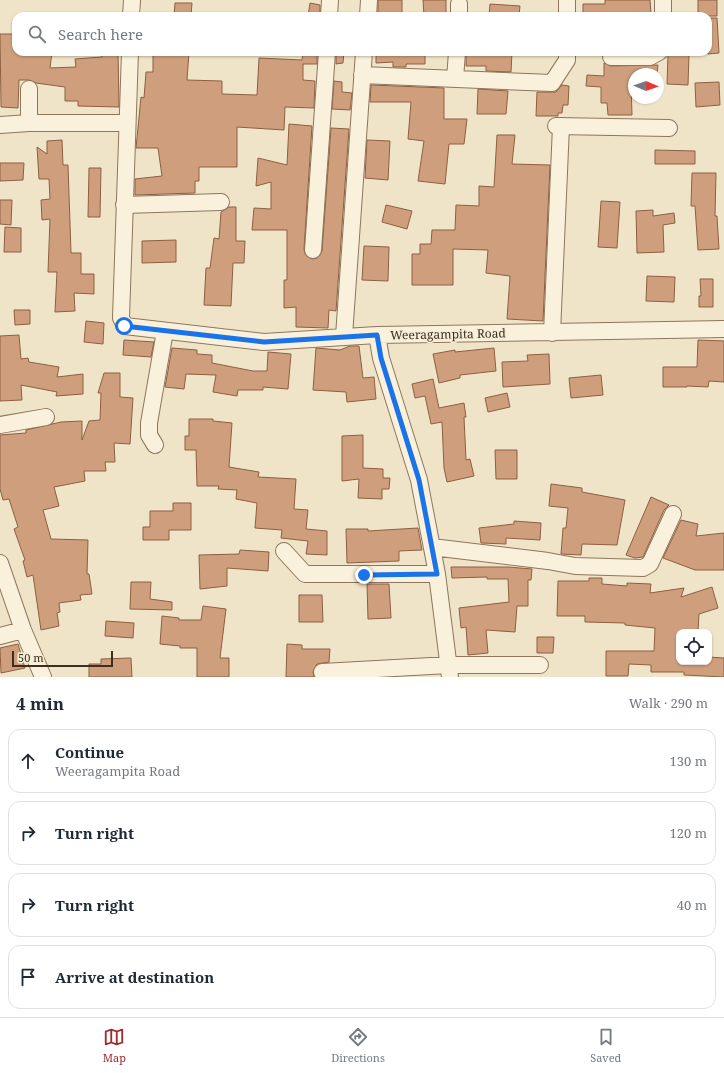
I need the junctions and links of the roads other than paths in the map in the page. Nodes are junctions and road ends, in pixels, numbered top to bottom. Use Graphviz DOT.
graph roads {
  1 [pos="132,0"];
  2 [pos="330,0"];
  3 [pos="369,0"];
  4 [pos="567,0"];
  5 [pos="663,0"];
  6 [pos="132,12"];
  7 [pos="329,12"];
  8 [pos="368,12"];
  9 [pos="567,12"];
  10 [pos="663,12"];
  11 [pos="130,56"];
  12 [pos="327,56"];
  13 [pos="364,56"];
  14 [pos="456,56"];
  15 [pos="566,56"];
  16 [pos="652,56"];
  17 [pos="611,57"];
  18 [pos="362,75"];
  19 [pos="455,79"];
  20 [pos="29,89"];
  21 [pos="29,123"];
  22 [pos="126,123"];
  23 [pos="0,125"];
  24 [pos="669,128"];
  25 [pos="221,202"];
  26 [pos="124,205"];
  27 [pos="313,250"];
  28 [pos="724,329"];
  29 [pos="165,330"];
  30 [pos="552,333"];
  31 [pos="377,335"];
  32 [pos="344,336"];
  33 [pos="46,417"];
  34 [pos="0,425"];
  35 [pos="155,445"];
  36 [pos="673,514"];
  37 [pos="432,547"];
  38 [pos="284,551"];
  39 [pos="0,563"];
  40 [pos="437,574"];
  41 [pos="23,630"];
  42 [pos="0,636"];
  43 [pos="540,665"];
  44 [pos="450,671"];
  45 [pos="322,672"];
  46 [pos="42,677"];
  1 -- 6 [label="street"];
  2 -- 7 [label="street"];
  3 -- 8 [label="street"];
  4 -- 9 [label="street"];
  5 -- 10 [label="street"];
  11 -- 22 [label="street"];
  12 -- 27 [label="street"];
  13 -- 18 [label="street"];
  14 -- 19 [label="street"];
  15 -- 19 [label="street"];
  16 -- 17 [label="street"];
  18 -- 19 [label="street"];
  18 -- 32 [label="street"];
  20 -- 21 [label="street"];
  21 -- 22 [label="street"];
  21 -- 23 [label="street"];
  22 -- 26 [label="street"];
  24 -- 30 [label="street"];
  25 -- 26 [label="street"];
  26 -- 29 [label="street, Weeragampita Road"];
  28 -- 30 [label="street, Weeragampita Road"];
  29 -- 32 [label="street, Weeragampita Road"];
  29 -- 35 [label="street"];
  30 -- 31 [label="street, Weeragampita Road"];
  31 -- 32 [label="street, Weeragampita Road"];
  31 -- 37 [label="street"];
  33 -- 34 [label="street"];
  36 -- 37 [label="street"];
  37 -- 40 [label="street"];
  38 -- 40 [label="street"];
  39 -- 41 [label="street"];
  40 -- 44 [label="street"];
  41 -- 42 [label="street"];
  41 -- 46 [label="street"];
  43 -- 44 [label="street"];
  44 -- 45 [label="street"];
}
